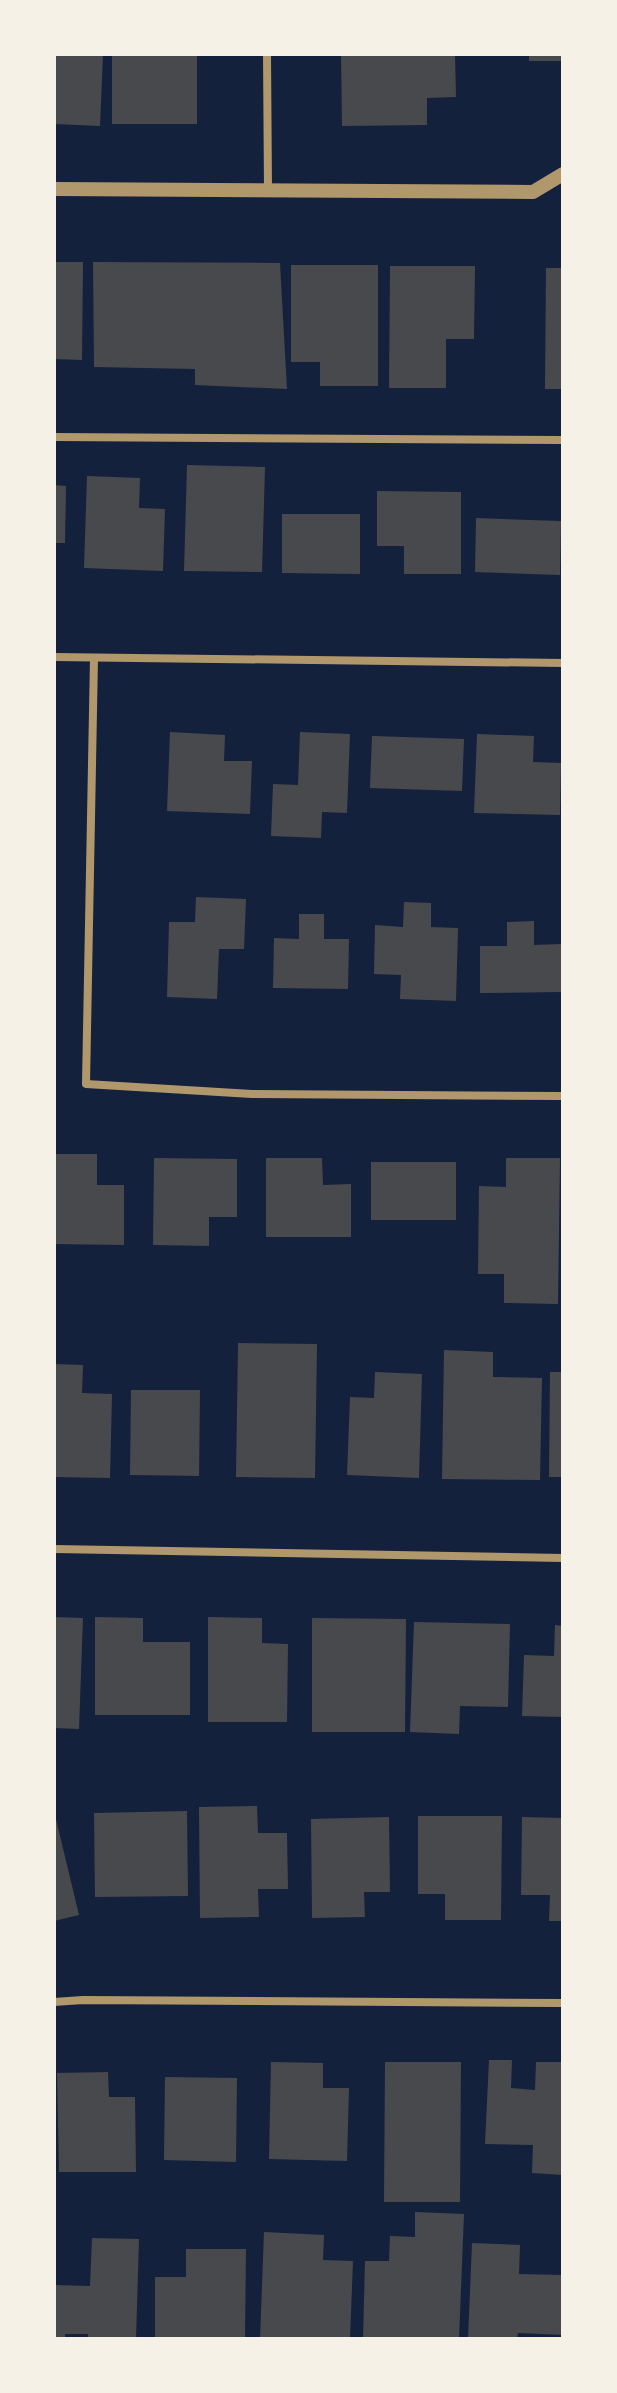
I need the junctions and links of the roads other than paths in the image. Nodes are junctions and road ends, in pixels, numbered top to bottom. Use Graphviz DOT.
graph roads {
  1 [pos="267,54"];
  2 [pos="563,174"];
  3 [pos="54,189"];
  4 [pos="268,190"];
  5 [pos="54,437"];
  6 [pos="563,440"];
  7 [pos="54,657"];
  8 [pos="94,658"];
  9 [pos="563,663"];
  10 [pos="563,1096"];
  11 [pos="54,1549"];
  12 [pos="563,1558"];
  13 [pos="54,2002"];
  14 [pos="563,2003"];
  1 -- 4 [label="street"];
  2 -- 4 [label="street"];
  3 -- 4 [label="street"];
  5 -- 6 [label="street"];
  7 -- 8 [label="street"];
  8 -- 9 [label="street"];
  8 -- 10 [label="street"];
  11 -- 12 [label="street"];
  13 -- 14 [label="street"];
}
